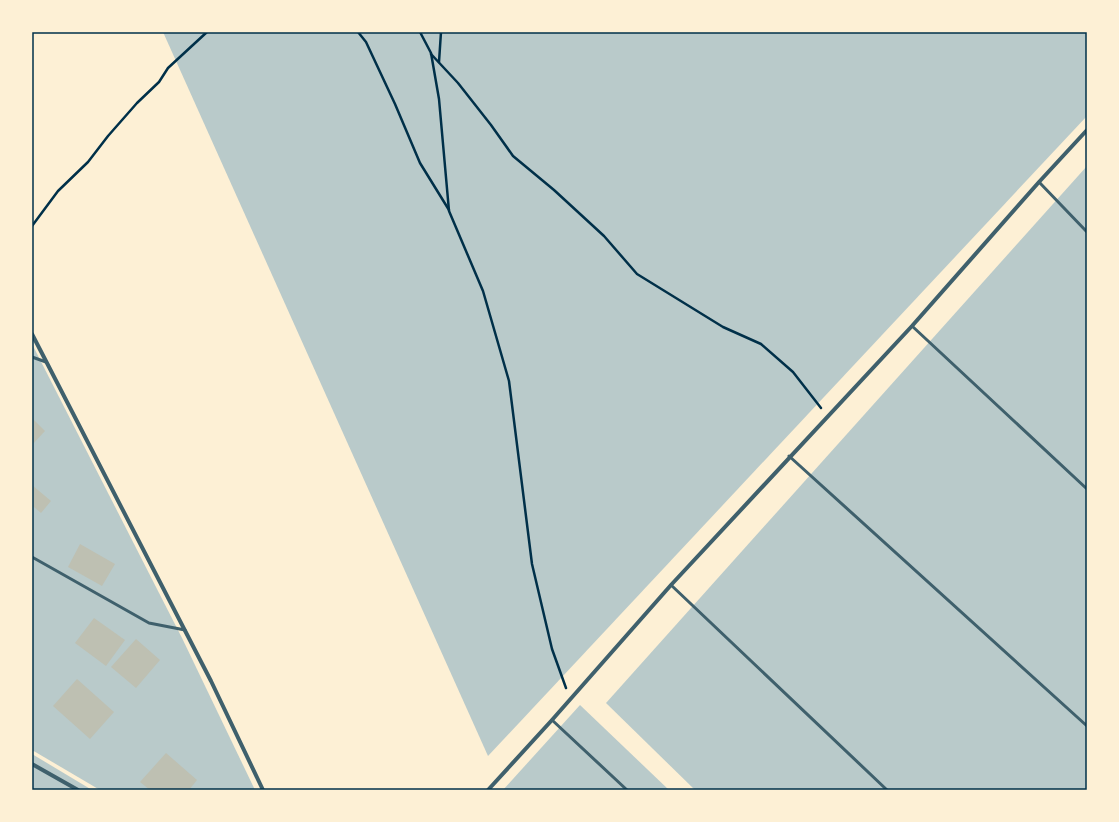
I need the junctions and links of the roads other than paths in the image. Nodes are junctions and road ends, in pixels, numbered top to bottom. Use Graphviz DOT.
graph roads {
  1 [pos="1087,130"];
  2 [pos="1039,182"];
  3 [pos="1087,232"];
  4 [pos="912,326"];
  5 [pos="32,334"];
  6 [pos="32,357"];
  7 [pos="46,362"];
  8 [pos="789,456"];
  9 [pos="1087,489"];
  10 [pos="32,557"];
  11 [pos="672,585"];
  12 [pos="185,630"];
  13 [pos="552,720"];
  14 [pos="1087,726"];
  15 [pos="32,764"];
  16 [pos="78,790"];
  17 [pos="263,790"];
  18 [pos="488,790"];
  19 [pos="627,790"];
  20 [pos="887,790"];
  1 -- 2 [label="street"];
  2 -- 3 [label="lane"];
  2 -- 4 [label="street"];
  4 -- 8 [label="street"];
  4 -- 9 [label="lane"];
  5 -- 7 [label="street"];
  6 -- 7 [label="lane"];
  7 -- 12 [label="street"];
  8 -- 11 [label="street"];
  8 -- 14 [label="lane"];
  10 -- 12 [label="lane"];
  11 -- 13 [label="street"];
  11 -- 20 [label="lane"];
  12 -- 17 [label="street"];
  13 -- 18 [label="street"];
  13 -- 19 [label="lane"];
  15 -- 16 [label="street"];
}
